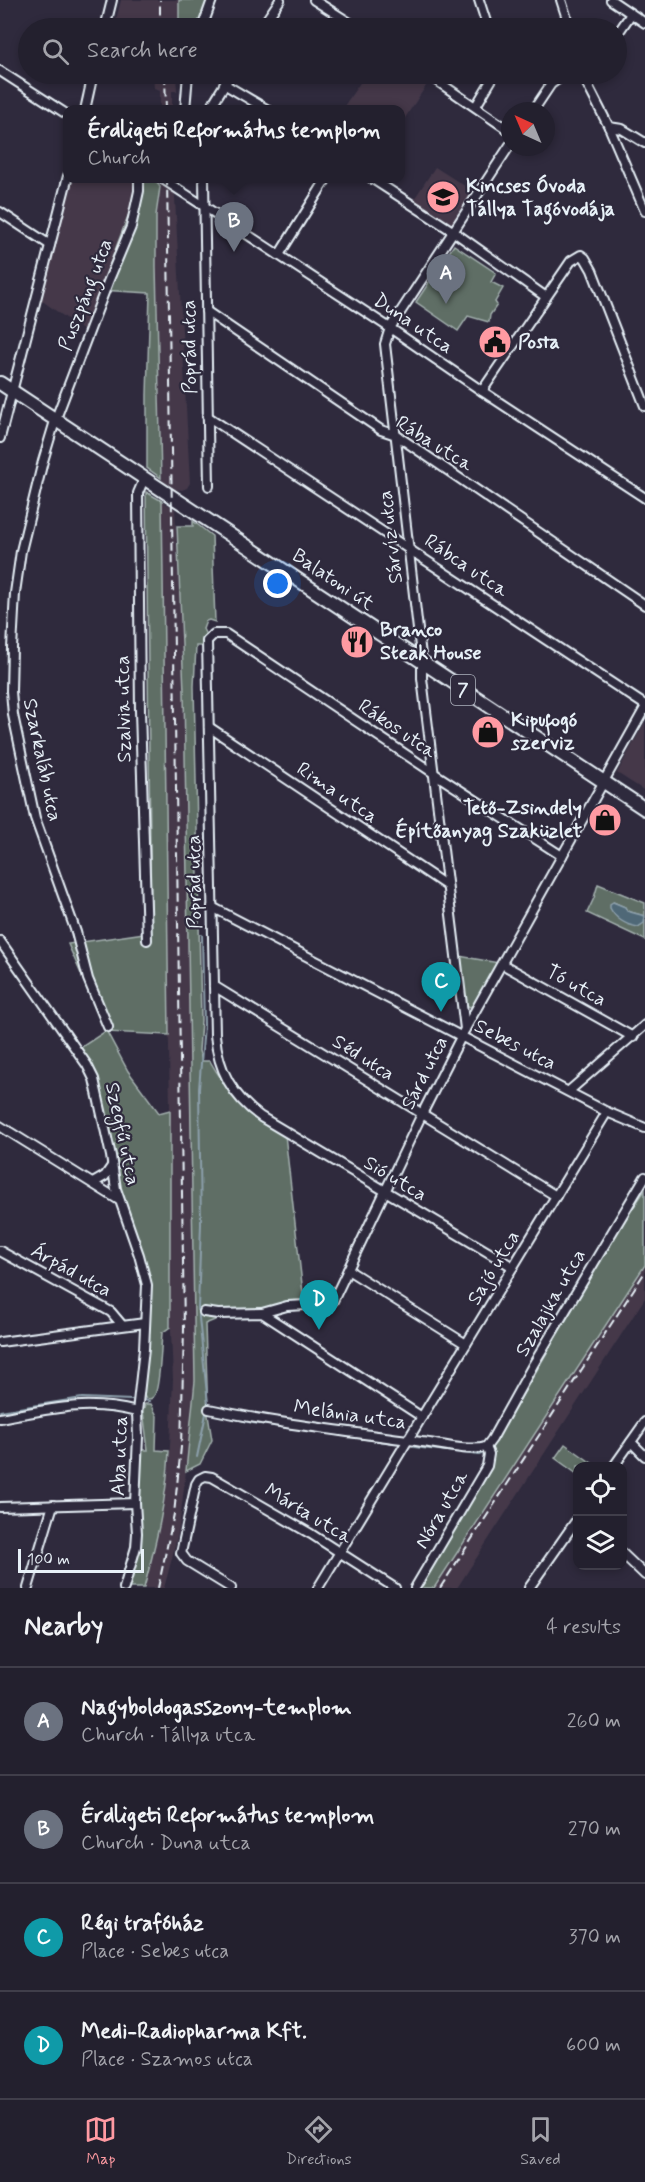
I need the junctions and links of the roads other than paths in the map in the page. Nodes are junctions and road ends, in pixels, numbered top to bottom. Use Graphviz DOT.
graph roads {
  1 [pos="112,0"];
  2 [pos="212,0"];
  3 [pos="280,0"];
  4 [pos="314,0"];
  5 [pos="479,0"];
  6 [pos="561,0"];
  7 [pos="611,0"];
  8 [pos="631,14"];
  9 [pos="108,18"];
  10 [pos="206,18"];
  11 [pos="268,18"];
  12 [pos="342,18"];
  13 [pos="485,18"];
  14 [pos="567,18"];
  15 [pos="627,20"];
  16 [pos="645,23"];
  17 [pos="0,70"];
  18 [pos="18,82"];
  19 [pos="21,84"];
  20 [pos="91,84"];
  21 [pos="187,84"];
  22 [pos="224,84"];
  23 [pos="443,84"];
  24 [pos="489,84"];
  25 [pos="551,84"];
  26 [pos="587,84"];
  27 [pos="539,102"];
  28 [pos="86,105"];
  29 [pos="185,105"];
  30 [pos="212,105"];
  31 [pos="260,105"];
  32 [pos="477,106"];
  33 [pos="63,113"];
  34 [pos="501,124"];
  35 [pos="609,127"];
  36 [pos="645,143"];
  37 [pos="503,156"];
  38 [pos="66,183"];
  39 [pos="139,183"];
  40 [pos="169,183"];
  41 [pos="204,183"];
  42 [pos="324,183"];
  43 [pos="379,183"];
  44 [pos="205,207"];
  45 [pos="645,211"];
  46 [pos="0,212"];
  47 [pos="454,232"];
  48 [pos="50,244"];
  49 [pos="279,255"];
  50 [pos="546,297"];
  51 [pos="206,311"];
  52 [pos="390,328"];
  53 [pos="0,383"];
  54 [pos="482,391"];
  55 [pos="13,392"];
  56 [pos="645,406"];
  57 [pos="207,416"];
  58 [pos="55,421"];
  59 [pos="396,435"];
  60 [pos="0,438"];
  61 [pos="144,479"];
  62 [pos="209,486"];
  63 [pos="645,498"];
  64 [pos="410,549"];
  65 [pos="645,605"];
  66 [pos="214,634"];
  67 [pos="422,664"];
  68 [pos="645,706"];
  69 [pos="209,727"];
  70 [pos="435,774"];
  71 [pos="603,782"];
  72 [pos="645,809"];
  73 [pos="562,856"];
  74 [pos="447,886"];
  75 [pos="212,907"];
  76 [pos="147,940"];
  77 [pos="0,941"];
  78 [pos="502,964"];
  79 [pos="214,986"];
  80 [pos="645,1025"];
  81 [pos="108,1027"];
  82 [pos="464,1033"];
  83 [pos="633,1037"];
  84 [pos="569,1091"];
  85 [pos="607,1112"];
  86 [pos="422,1114"];
  87 [pos="261,1117"];
  88 [pos="0,1126"];
  89 [pos="645,1128"];
  90 [pos="112,1166"];
  91 [pos="645,1177"];
  92 [pos="93,1183"];
  93 [pos="386,1192"];
  94 [pos="556,1196"];
  95 [pos="119,1200"];
  96 [pos="0,1251"];
  97 [pos="513,1267"];
  98 [pos="348,1270"];
  99 [pos="204,1311"];
  100 [pos="262,1313"];
  101 [pos="146,1323"];
  102 [pos="122,1325"];
  103 [pos="0,1342"];
  104 [pos="466,1344"];
  105 [pos="209,1409"];
  106 [pos="137,1412"];
  107 [pos="422,1417"];
  108 [pos="0,1419"];
  109 [pos="645,1422"];
  110 [pos="408,1440"];
  111 [pos="631,1442"];
  112 [pos="487,1450"];
  113 [pos="645,1456"];
  114 [pos="617,1462"];
  115 [pos="135,1503"];
  116 [pos="53,1505"];
  117 [pos="0,1507"];
  118 [pos="573,1525"];
  119 [pos="340,1552"];
  120 [pos="627,1558"];
  121 [pos="645,1575"];
  122 [pos="531,1585"];
  123 [pos="28,1588"];
  124 [pos="124,1588"];
  125 [pos="231,1588"];
  126 [pos="318,1588"];
  127 [pos="395,1588"];
  128 [pos="415,1588"];
  129 [pos="540,1588"];
  1 -- 9 [label="street"];
  2 -- 10 [label="street"];
  3 -- 11 [label="street"];
  4 -- 12 [label="street"];
  5 -- 13 [label="street"];
  6 -- 14 [label="street"];
  7 -- 8 [label="street"];
  8 -- 15 [label="street"];
  8 -- 16 [label="street"];
  17 -- 18 [label="street"];
  19 -- 33 [label="street"];
  20 -- 28 [label="street"];
  21 -- 29 [label="street"];
  22 -- 30 [label="street"];
  22 -- 31 [label="street"];
  23 -- 32 [label="street"];
  24 -- 32 [label="street"];
  25 -- 27 [label="street"];
  26 -- 35 [label="street"];
  32 -- 34 [label="street"];
  35 -- 36 [label="street"];
  35 -- 45 [label="street"];
  37 -- 47 [label="street"];
  38 -- 48 [label="street"];
  39 -- 58 [label="street, Puszpáng utca"];
  40 -- 44 [label="street, Duna utca"];
  41 -- 44 [label="street, Poprád utca"];
  42 -- 49 [label="street"];
  43 -- 47 [label="street"];
  44 -- 49 [label="street, Duna utca"];
  44 -- 51 [label="street, Poprád utca"];
  46 -- 48 [label="street"];
  47 -- 50 [label="street"];
  47 -- 52 [label="street"];
  48 -- 55 [label="street"];
  49 -- 52 [label="street, Duna utca"];
  50 -- 54 [label="street"];
  50 -- 56 [label="street"];
  51 -- 57 [label="street, Poprád utca"];
  51 -- 59 [label="street, Rába utca"];
  52 -- 54 [label="street, Duna utca"];
  52 -- 59 [label="street, Sárvíz utca"];
  53 -- 55 [label="main road, Balatoni út / 7"];
  54 -- 63 [label="street, Duna utca"];
  55 -- 58 [label="main road, Balatoni út / 7"];
  55 -- 60 [label="street"];
  57 -- 62 [label="street, Poprád utca"];
  57 -- 64 [label="street, Rábca utca"];
  58 -- 61 [label="main road, Balatoni út / 7"];
  58 -- 81 [label="street, Szarkaláb utca"];
  59 -- 64 [label="street, Sárvíz utca"];
  59 -- 65 [label="street, Rába utca"];
  61 -- 67 [label="main road, Balatoni út / 7"];
  61 -- 76 [label="street, Szalvia utca"];
  64 -- 67 [label="street, Sárvíz utca"];
  64 -- 68 [label="street, Rábca utca"];
  66 -- 69 [label="street, Poprád utca"];
  66 -- 70 [label="street, Rákos utca"];
  67 -- 70 [label="street, Sárvíz utca"];
  67 -- 71 [label="main road, Balatoni út / 7"];
  68 -- 71 [label="street, Sárd utca"];
  69 -- 74 [label="street, Rima utca"];
  69 -- 75 [label="street, Poprád utca"];
  70 -- 73 [label="street, Rákos utca"];
  70 -- 74 [label="street, Sárvíz utca"];
  71 -- 72 [label="main road, Balatoni út / 7"];
  71 -- 73 [label="street, Sárd utca"];
  73 -- 78 [label="street, Sárd utca"];
  74 -- 82 [label="street, Sárvíz utca"];
  75 -- 79 [label="street, Poprád utca"];
  75 -- 82 [label="street, Sebes utca"];
  77 -- 90 [label="street, Szegfű utca"];
  78 -- 82 [label="street, Sárd utca"];
  78 -- 83 [label="street, Tó utca"];
  79 -- 86 [label="street, Séd utca"];
  79 -- 87 [label="street, Poprád utca"];
  80 -- 83 [label="street"];
  82 -- 84 [label="street, Sebes utca"];
  82 -- 86 [label="street, Sárd utca"];
  83 -- 84 [label="street"];
  84 -- 85 [label="street, Sebes utca"];
  85 -- 89 [label="street, Sebes utca"];
  85 -- 94 [label="street, Sajó utca"];
  86 -- 93 [label="street, Sárd utca"];
  86 -- 94 [label="street, Séd utca"];
  87 -- 93 [label="street, Sió utca"];
  88 -- 92 [label="street"];
  90 -- 92 [label="street"];
  90 -- 95 [label="street, Szegfű utca"];
  91 -- 112 [label="street, Szalajka utca"];
  92 -- 95 [label="street"];
  93 -- 97 [label="street, Sió utca"];
  93 -- 98 [label="street, Sárd utca"];
  94 -- 97 [label="street, Sajó utca"];
  95 -- 101 [label="street, Szegfű utca"];
  96 -- 102 [label="street, Árpád utca"];
  97 -- 104 [label="street, Sajó utca"];
  98 -- 100 [label="street, Sárd utca"];
  98 -- 104 [label="street"];
  99 -- 100 [label="street"];
  100 -- 107 [label="street"];
  101 -- 102 [label="street"];
  101 -- 106 [label="street, Aba utca"];
  102 -- 103 [label="street"];
  104 -- 107 [label="street, Sajó utca"];
  105 -- 110 [label="street, Melánia utca"];
  106 -- 108 [label="street"];
  106 -- 115 [label="street, Aba utca"];
  107 -- 110 [label="street, Sajó utca"];
  109 -- 111 [label="street"];
  110 -- 112 [label="street, Melánia utca"];
  110 -- 119 [label="street, Sajó utca"];
  111 -- 113 [label="street"];
  111 -- 114 [label="street"];
  112 -- 128 [label="street, Nóra utca"];
  115 -- 116 [label="street"];
  115 -- 124 [label="street, Aba utca"];
  116 -- 117 [label="street"];
  116 -- 123 [label="street"];
  118 -- 122 [label="street"];
  119 -- 125 [label="street, Márta utca"];
  119 -- 126 [label="street, Sajó utca"];
  119 -- 127 [label="street, Márta utca"];
  120 -- 121 [label="street"];
  122 -- 129 [label="street"];
}
